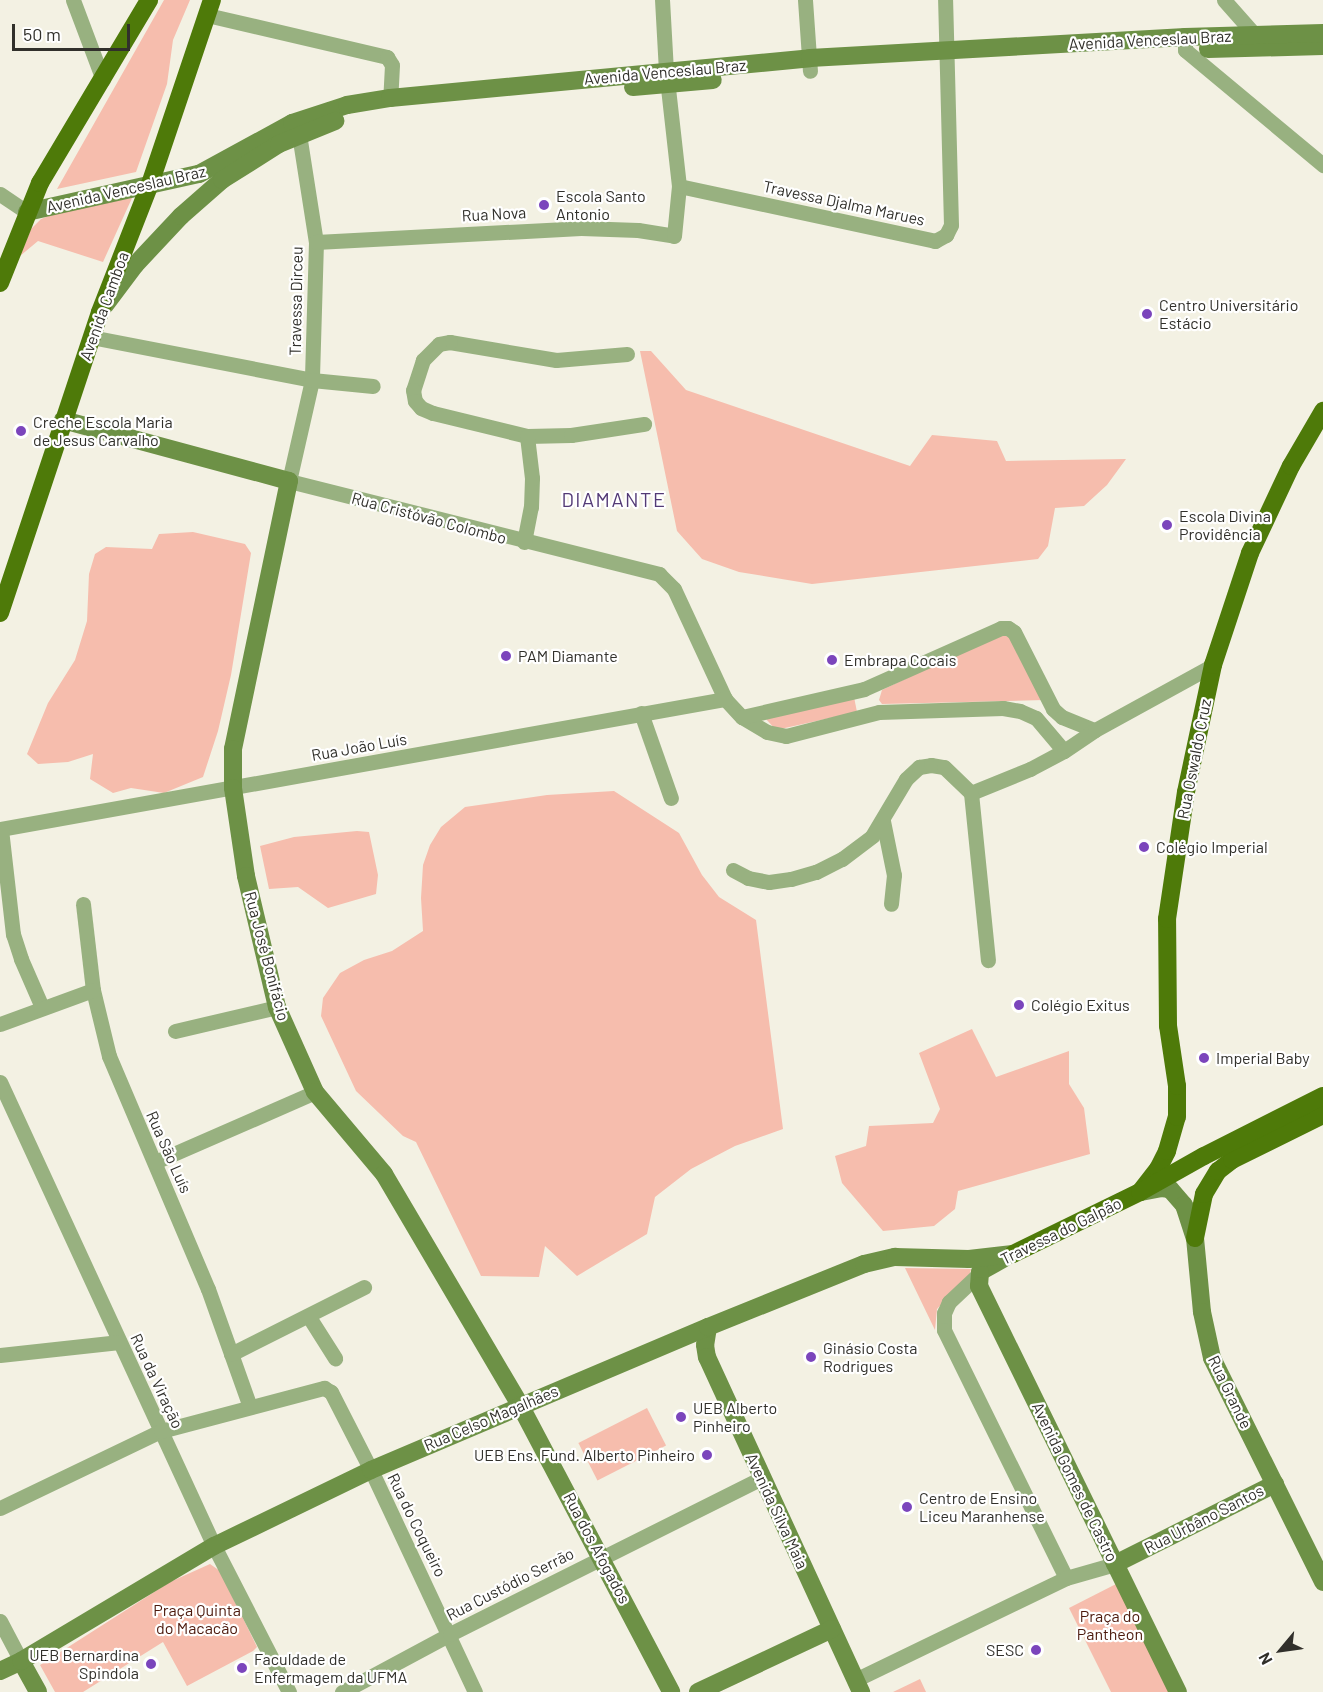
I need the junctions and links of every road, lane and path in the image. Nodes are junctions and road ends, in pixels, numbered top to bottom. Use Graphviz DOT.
graph roads {
  1 [pos="73,0"];
  2 [pos="149,0"];
  3 [pos="662,0"];
  4 [pos="805,0"];
  5 [pos="945,0"];
  6 [pos="1224,0"];
  7 [pos="207,5"];
  8 [pos="1323,33"];
  9 [pos="1255,42"];
  10 [pos="1185,43"];
  11 [pos="1323,46"];
  12 [pos="948,56"];
  13 [pos="810,64"];
  14 [pos="666,78"];
  15 [pos="103,80"];
  16 [pos="390,98"];
  17 [pos="296,129"];
  18 [pos="1323,165"];
  19 [pos="150,184"];
  20 [pos="679,186"];
  21 [pos="0,194"];
  22 [pos="27,212"];
  23 [pos="316,242"];
  24 [pos="0,283"];
  25 [pos="100,312"];
  26 [pos="91,337"];
  27 [pos="627,354"];
  28 [pos="312,380"];
  29 [pos="373,386"];
  30 [pos="1323,411"];
  31 [pos="63,420"];
  32 [pos="644,424"];
  33 [pos="527,436"];
  34 [pos="289,481"];
  35 [pos="524,542"];
  36 [pos="1,608"];
  37 [pos="1213,665"];
  38 [pos="864,689"];
  39 [pos="725,699"];
  40 [pos="641,713"];
  41 [pos="868,714"];
  42 [pos="742,717"];
  43 [pos="1095,730"];
  44 [pos="1064,751"];
  45 [pos="233,788"];
  46 [pos="971,793"];
  47 [pos="671,798"];
  48 [pos="883,821"];
  49 [pos="1,829"];
  50 [pos="733,870"];
  51 [pos="83,904"];
  52 [pos="891,904"];
  53 [pos="988,960"];
  54 [pos="93,990"];
  55 [pos="42,1007"];
  56 [pos="277,1007"];
  57 [pos="0,1024"];
  58 [pos="175,1031"];
  59 [pos="0,1082"];
  60 [pos="315,1092"];
  61 [pos="1323,1096"];
  62 [pos="1323,1115"];
  63 [pos="154,1162"];
  64 [pos="1140,1192"];
  65 [pos="1195,1239"];
  66 [pos="1013,1254"];
  67 [pos="983,1270"];
  68 [pos="364,1287"];
  69 [pos="309,1317"];
  70 [pos="708,1327"];
  71 [pos="119,1342"];
  72 [pos="231,1354"];
  73 [pos="0,1356"];
  74 [pos="335,1358"];
  75 [pos="520,1406"];
  76 [pos="250,1407"];
  77 [pos="161,1431"];
  78 [pos="371,1470"];
  79 [pos="761,1478"];
  80 [pos="1275,1484"];
  81 [pos="0,1508"];
  82 [pos="214,1546"];
  83 [pos="602,1557"];
  84 [pos="1115,1564"];
  85 [pos="1066,1578"];
  86 [pos="1323,1581"];
  87 [pos="0,1621"];
  88 [pos="831,1629"];
  89 [pos="450,1634"];
  90 [pos="21,1661"];
  91 [pos="0,1671"];
  92 [pos="858,1686"];
  93 [pos="38,1692"];
  94 [pos="289,1692"];
  95 [pos="342,1692"];
  96 [pos="475,1692"];
  97 [pos="672,1692"];
  98 [pos="698,1692"];
  99 [pos="1178,1692"];
  1 -- 15 [label="street"];
  2 -- 15 [label="main road"];
  3 -- 14 [label="street"];
  4 -- 13 [label="street"];
  5 -- 12 [label="street, Travessa Djalma Marues"];
  6 -- 9 [label="street"];
  7 -- 16 [label="street"];
  7 -- 19 [label="main road, Avenida Camboa"];
  8 -- 9 [label="main road, Avenida Venceslau Braz"];
  9 -- 10 [label="main road, Avenida Venceslau Braz"];
  9 -- 11 [label="main road, Avenida Venceslau Braz"];
  10 -- 12 [label="main road, Avenida Venceslau Braz"];
  10 -- 18 [label="street"];
  12 -- 13 [label="main road, Avenida Venceslau Braz"];
  12 -- 20 [label="street, Travessa Djalma Marues"];
  13 -- 14 [label="main road, Avenida Venceslau Braz"];
  14 -- 16 [label="main road, Avenida Venceslau Braz"];
  14 -- 17 [label="main road, Avenida Venceslau Braz"];
  14 -- 20 [label="street"];
  15 -- 22 [label="main road"];
  16 -- 17 [label="main road, Avenida Venceslau Braz"];
  17 -- 19 [label="main road, Avenida Venceslau Braz"];
  17 -- 23 [label="street, Travessa Dirceu"];
  17 -- 25 [label="main road, Avenida Venceslau Braz"];
  19 -- 22 [label="main road, Avenida Venceslau Braz"];
  19 -- 25 [label="main road, Avenida Camboa"];
  20 -- 23 [label="street, Rua Nova"];
  21 -- 22 [label="street"];
  22 -- 24 [label="main road"];
  23 -- 28 [label="street, Travessa Dirceu"];
  25 -- 26 [label="main road, Avenida Camboa"];
  26 -- 28 [label="street"];
  26 -- 31 [label="main road, Avenida Camboa"];
  27 -- 33 [label="street"];
  28 -- 29 [label="street"];
  28 -- 34 [label="street, Travessa Dirceu"];
  30 -- 37 [label="main road, Rua Oswaldo Cruz"];
  31 -- 34 [label="main road, Rua Cristóvão Colombo"];
  31 -- 36 [label="main road, Avenida Camboa"];
  32 -- 33 [label="street"];
  33 -- 35 [label="street"];
  34 -- 35 [label="street, Rua Cristóvão Colombo"];
  34 -- 45 [label="main road, Rua José Bonifácio"];
  35 -- 39 [label="street, Rua Cristóvão Colombo"];
  37 -- 43 [label="street"];
  37 -- 64 [label="main road, Rua Oswaldo Cruz"];
  38 -- 41 [label="street"];
  38 -- 42 [label="street"];
  38 -- 43 [label="street"];
  39 -- 40 [label="street, Rua João Luís"];
  39 -- 42 [label="street, Rua Cristóvão Colombo"];
  40 -- 45 [label="street, Rua João Luís"];
  40 -- 47 [label="street"];
  41 -- 42 [label="street, Rua Cristóvão Colombo"];
  41 -- 44 [label="street"];
  43 -- 44 [label="street"];
  44 -- 46 [label="street"];
  45 -- 49 [label="street, Rua João Luís"];
  45 -- 56 [label="main road, Rua José Bonifácio"];
  46 -- 48 [label="street"];
  46 -- 53 [label="street"];
  48 -- 50 [label="street"];
  48 -- 52 [label="street"];
  49 -- 55 [label="street"];
  51 -- 54 [label="street, Rua São Luís"];
  54 -- 55 [label="street"];
  54 -- 63 [label="street, Rua São Luís"];
  55 -- 57 [label="street"];
  56 -- 58 [label="street"];
  56 -- 60 [label="main road, Rua José Bonifácio"];
  59 -- 71 [label="street, Rua da Viração"];
  60 -- 63 [label="street"];
  60 -- 75 [label="main road, Rua José Bonifácio"];
  61 -- 64 [label="main road, Travessa do Galpão"];
  62 -- 65 [label="main road"];
  63 -- 72 [label="street, Rua São Luís"];
  64 -- 65 [label="main road, Rua Grande"];
  64 -- 66 [label="main road, Travessa do Galpão"];
  65 -- 80 [label="main road, Rua Grande"];
  66 -- 67 [label="main road, Travessa do Galpão"];
  66 -- 70 [label="main road, Rua Celso Magalhães"];
  67 -- 84 [label="main road, Avenida Gomes de Castro"];
  67 -- 85 [label="street"];
  68 -- 69 [label="street"];
  69 -- 72 [label="street"];
  69 -- 74 [label="street"];
  70 -- 75 [label="main road, Rua Celso Magalhães"];
  70 -- 79 [label="main road, Avenida Silva Maia"];
  71 -- 73 [label="street"];
  71 -- 77 [label="street, Rua da Viração"];
  72 -- 76 [label="street, Rua São Luís"];
  75 -- 78 [label="main road, Rua Celso Magalhães"];
  75 -- 83 [label="main road, Rua dos Afogados"];
  76 -- 77 [label="street"];
  76 -- 78 [label="street, Rua do Coqueiro"];
  77 -- 81 [label="street"];
  77 -- 82 [label="street, Rua da Viração"];
  78 -- 82 [label="main road, Rua Celso Magalhães"];
  78 -- 89 [label="street, Rua do Coqueiro"];
  79 -- 83 [label="street, Rua Custódio Serrão"];
  79 -- 88 [label="main road, Avenida Silva Maia"];
  80 -- 84 [label="main road, Rua Urbâno Santos"];
  80 -- 86 [label="main road, Rua Grande"];
  82 -- 90 [label="main road, Rua Celso Magalhães"];
  82 -- 94 [label="street, Rua da Viração"];
  83 -- 89 [label="street, Rua Custódio Serrão"];
  83 -- 97 [label="main road, Rua dos Afogados"];
  84 -- 85 [label="street, Rua Urbâno Santos"];
  84 -- 99 [label="main road, Avenida Gomes de Castro"];
  85 -- 92 [label="street, Rua Urbâno Santos"];
  87 -- 90 [label="street"];
  88 -- 92 [label="main road, Avenida Silva Maia"];
  88 -- 98 [label="main road"];
  89 -- 95 [label="street, Rua Custódio Serrão"];
  89 -- 96 [label="street, Rua do Coqueiro"];
  90 -- 91 [label="main road, Rua Celso Magalhães"];
  90 -- 93 [label="main road"];
}
